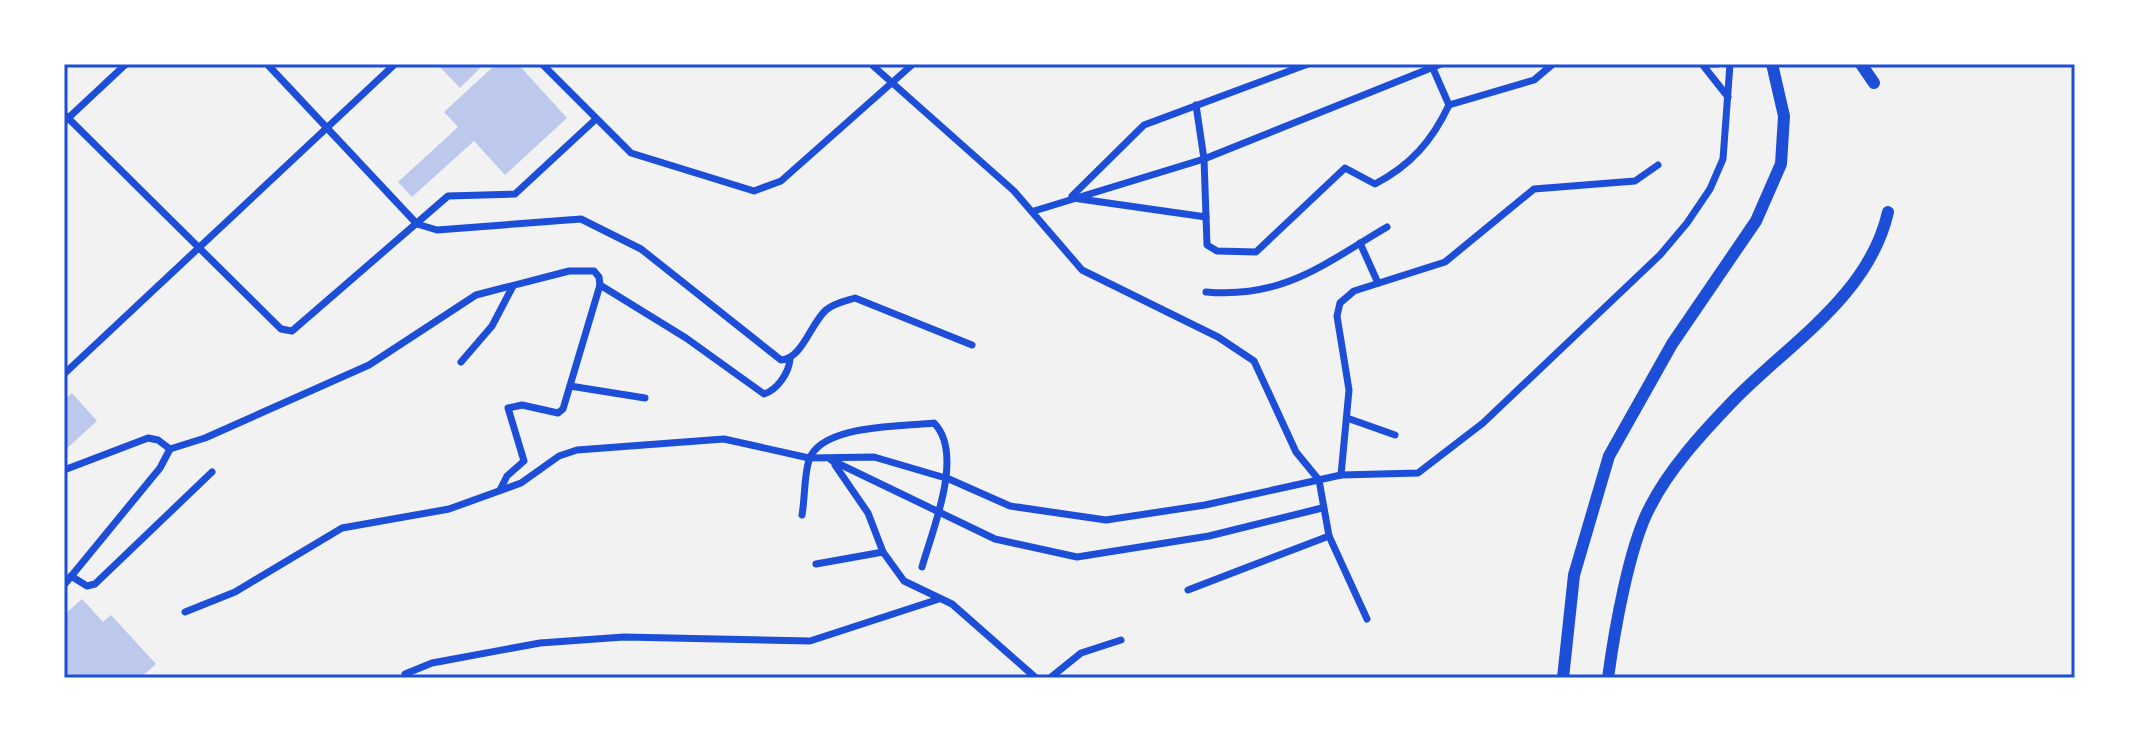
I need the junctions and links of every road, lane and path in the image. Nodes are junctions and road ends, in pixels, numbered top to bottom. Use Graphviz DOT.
graph roads {
  1 [pos="126,64"];
  2 [pos="267,64"];
  3 [pos="395,64"];
  4 [pos="542,64"];
  5 [pos="871,64"];
  6 [pos="913,64"];
  7 [pos="1308,64"];
  8 [pos="1553,64"];
  9 [pos="1703,64"];
  10 [pos="1717,64"];
  11 [pos="1730,64"];
  12 [pos="1772,64"];
  13 [pos="1861,64"];
  14 [pos="1435,66"];
  15 [pos="1874,83"];
  16 [pos="890,84"];
  17 [pos="1728,97"];
  18 [pos="1196,105"];
  19 [pos="1449,105"];
  20 [pos="65,118"];
  21 [pos="596,119"];
  22 [pos="326,126"];
  23 [pos="1204,159"];
  24 [pos="1658,165"];
  25 [pos="1070,197"];
  26 [pos="1034,211"];
  27 [pos="1888,212"];
  28 [pos="1206,217"];
  29 [pos="417,224"];
  30 [pos="1387,227"];
  31 [pos="1360,243"];
  32 [pos="199,249"];
  33 [pos="1378,283"];
  34 [pos="600,285"];
  35 [pos="513,286"];
  36 [pos="1206,292"];
  37 [pos="972,345"];
  38 [pos="790,359"];
  39 [pos="461,362"];
  40 [pos="64,374"];
  41 [pos="570,386"];
  42 [pos="645,398"];
  43 [pos="1347,418"];
  44 [pos="1395,435"];
  45 [pos="170,449"];
  46 [pos="809,458"];
  47 [pos="831,460"];
  48 [pos="64,470"];
  49 [pos="212,472"];
  50 [pos="1341,475"];
  51 [pos="949,479"];
  52 [pos="1319,480"];
  53 [pos="500,490"];
  54 [pos="1322,508"];
  55 [pos="939,510"];
  56 [pos="802,515"];
  57 [pos="1329,536"];
  58 [pos="883,552"];
  59 [pos="816,564"];
  60 [pos="922,567"];
  61 [pos="71,576"];
  62 [pos="64,585"];
  63 [pos="1188,590"];
  64 [pos="939,599"];
  65 [pos="185,612"];
  66 [pos="1367,619"];
  67 [pos="1121,640"];
  68 [pos="405,674"];
  69 [pos="1036,678"];
  70 [pos="1050,678"];
  71 [pos="1563,678"];
  72 [pos="1608,678"];
  1 -- 20 [label="street"];
  2 -- 22 [label="street"];
  3 -- 22 [label="street"];
  4 -- 21 [label="street"];
  5 -- 16 [label="street"];
  6 -- 16 [label="street"];
  7 -- 18 [label="street"];
  8 -- 19 [label="street"];
  9 -- 10 [label="street"];
  9 -- 17 [label="street"];
  11 -- 17 [label="street"];
  12 -- 71 [label="highway"];
  13 -- 15 [label="highway"];
  14 -- 19 [label="street"];
  14 -- 23 [label="street"];
  16 -- 21 [label="street"];
  16 -- 26 [label="street"];
  17 -- 50 [label="street"];
  18 -- 23 [label="street"];
  18 -- 25 [label="street"];
  19 -- 28 [label="street"];
  20 -- 32 [label="street"];
  21 -- 29 [label="street"];
  22 -- 29 [label="street"];
  22 -- 32 [label="street"];
  23 -- 25 [label="street"];
  23 -- 28 [label="street"];
  24 -- 33 [label="street"];
  25 -- 26 [label="street"];
  25 -- 28 [label="street"];
  26 -- 52 [label="street"];
  27 -- 72 [label="highway"];
  29 -- 32 [label="street"];
  29 -- 38 [label="street"];
  30 -- 31 [label="street"];
  31 -- 33 [label="street"];
  31 -- 36 [label="street"];
  32 -- 40 [label="street"];
  33 -- 43 [label="street"];
  34 -- 35 [label="street"];
  34 -- 38 [label="street"];
  34 -- 41 [label="street"];
  35 -- 39 [label="street"];
  35 -- 45 [label="street"];
  37 -- 38 [label="street"];
  41 -- 42 [label="street"];
  41 -- 53 [label="street"];
  43 -- 44 [label="street"];
  43 -- 50 [label="street"];
  45 -- 48 [label="street"];
  45 -- 61 [label="street"];
  46 -- 47 [label="street"];
  46 -- 51 [label="street"];
  46 -- 53 [label="street"];
  46 -- 56 [label="street"];
  47 -- 51 [label="street"];
  47 -- 55 [label="street"];
  47 -- 58 [label="street"];
  49 -- 61 [label="street"];
  50 -- 52 [label="street"];
  51 -- 52 [label="street"];
  51 -- 55 [label="street"];
  52 -- 54 [label="street"];
  53 -- 65 [label="street"];
  54 -- 55 [label="street"];
  54 -- 57 [label="street"];
  55 -- 60 [label="street"];
  57 -- 63 [label="street"];
  57 -- 66 [label="street"];
  58 -- 59 [label="street"];
  58 -- 64 [label="street"];
  61 -- 62 [label="street"];
  64 -- 68 [label="street"];
  64 -- 69 [label="street"];
  67 -- 70 [label="street"];
}
